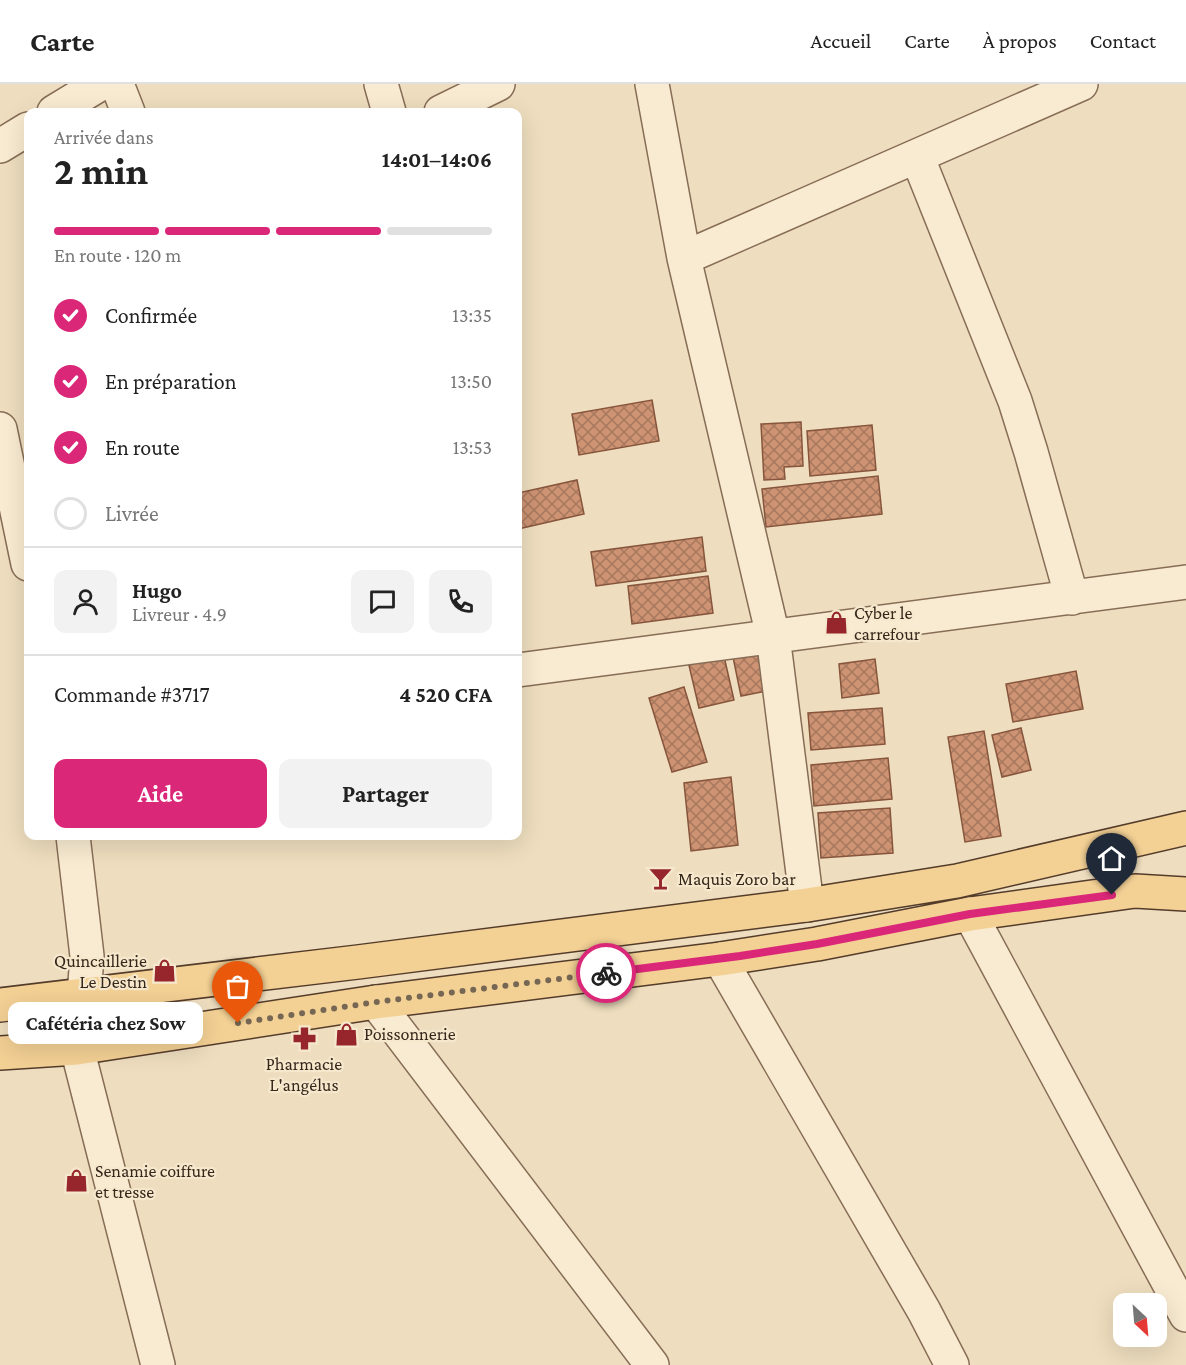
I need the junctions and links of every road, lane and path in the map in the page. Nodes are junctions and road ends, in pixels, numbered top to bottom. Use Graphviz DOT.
graph roads {
  1 [pos="100,84"];
  2 [pos="117,84"];
  3 [pos="381,84"];
  4 [pos="498,84"];
  5 [pos="652,84"];
  6 [pos="1081,84"];
  7 [pos="61,108"];
  8 [pos="126,108"];
  9 [pos="388,108"];
  10 [pos="449,108"];
  11 [pos="24,131"];
  12 [pos="0,146"];
  13 [pos="916,156"];
  14 [pos="684,258"];
  15 [pos="0,429"];
  16 [pos="24,545"];
  17 [pos="1186,582"];
  18 [pos="1072,598"];
  19 [pos="773,636"];
  20 [pos="522,669"];
  21 [pos="1186,828"];
  22 [pos="73,840"];
  23 [pos="1186,894"];
  24 [pos="807,905"];
  25 [pos="970,914"];
  26 [pos="720,959"];
  27 [pos="84,996"];
  28 [pos="376,1002"];
  29 [pos="0,1005"];
  30 [pos="76,1048"];
  31 [pos="0,1053"];
  32 [pos="1186,1315"];
  33 [pos="158,1365"];
  34 [pos="652,1365"];
  35 [pos="952,1365"];
  1 -- 7 [label="street"];
  2 -- 8 [label="street"];
  3 -- 9 [label="street"];
  4 -- 10 [label="street"];
  5 -- 14 [label="street"];
  6 -- 13 [label="street"];
  11 -- 12 [label="street"];
  13 -- 14 [label="street"];
  13 -- 18 [label="street"];
  14 -- 19 [label="street"];
  15 -- 16 [label="street"];
  17 -- 18 [label="street"];
  18 -- 19 [label="street"];
  19 -- 20 [label="street"];
  19 -- 24 [label="street"];
  21 -- 24 [label="main road"];
  22 -- 27 [label="street"];
  23 -- 25 [label="main road"];
  24 -- 27 [label="main road"];
  25 -- 26 [label="main road"];
  25 -- 32 [label="street"];
  26 -- 28 [label="main road"];
  26 -- 35 [label="street"];
  27 -- 29 [label="main road"];
  27 -- 30 [label="street"];
  28 -- 30 [label="main road"];
  28 -- 34 [label="street"];
  30 -- 31 [label="main road"];
  30 -- 33 [label="street"];
}
